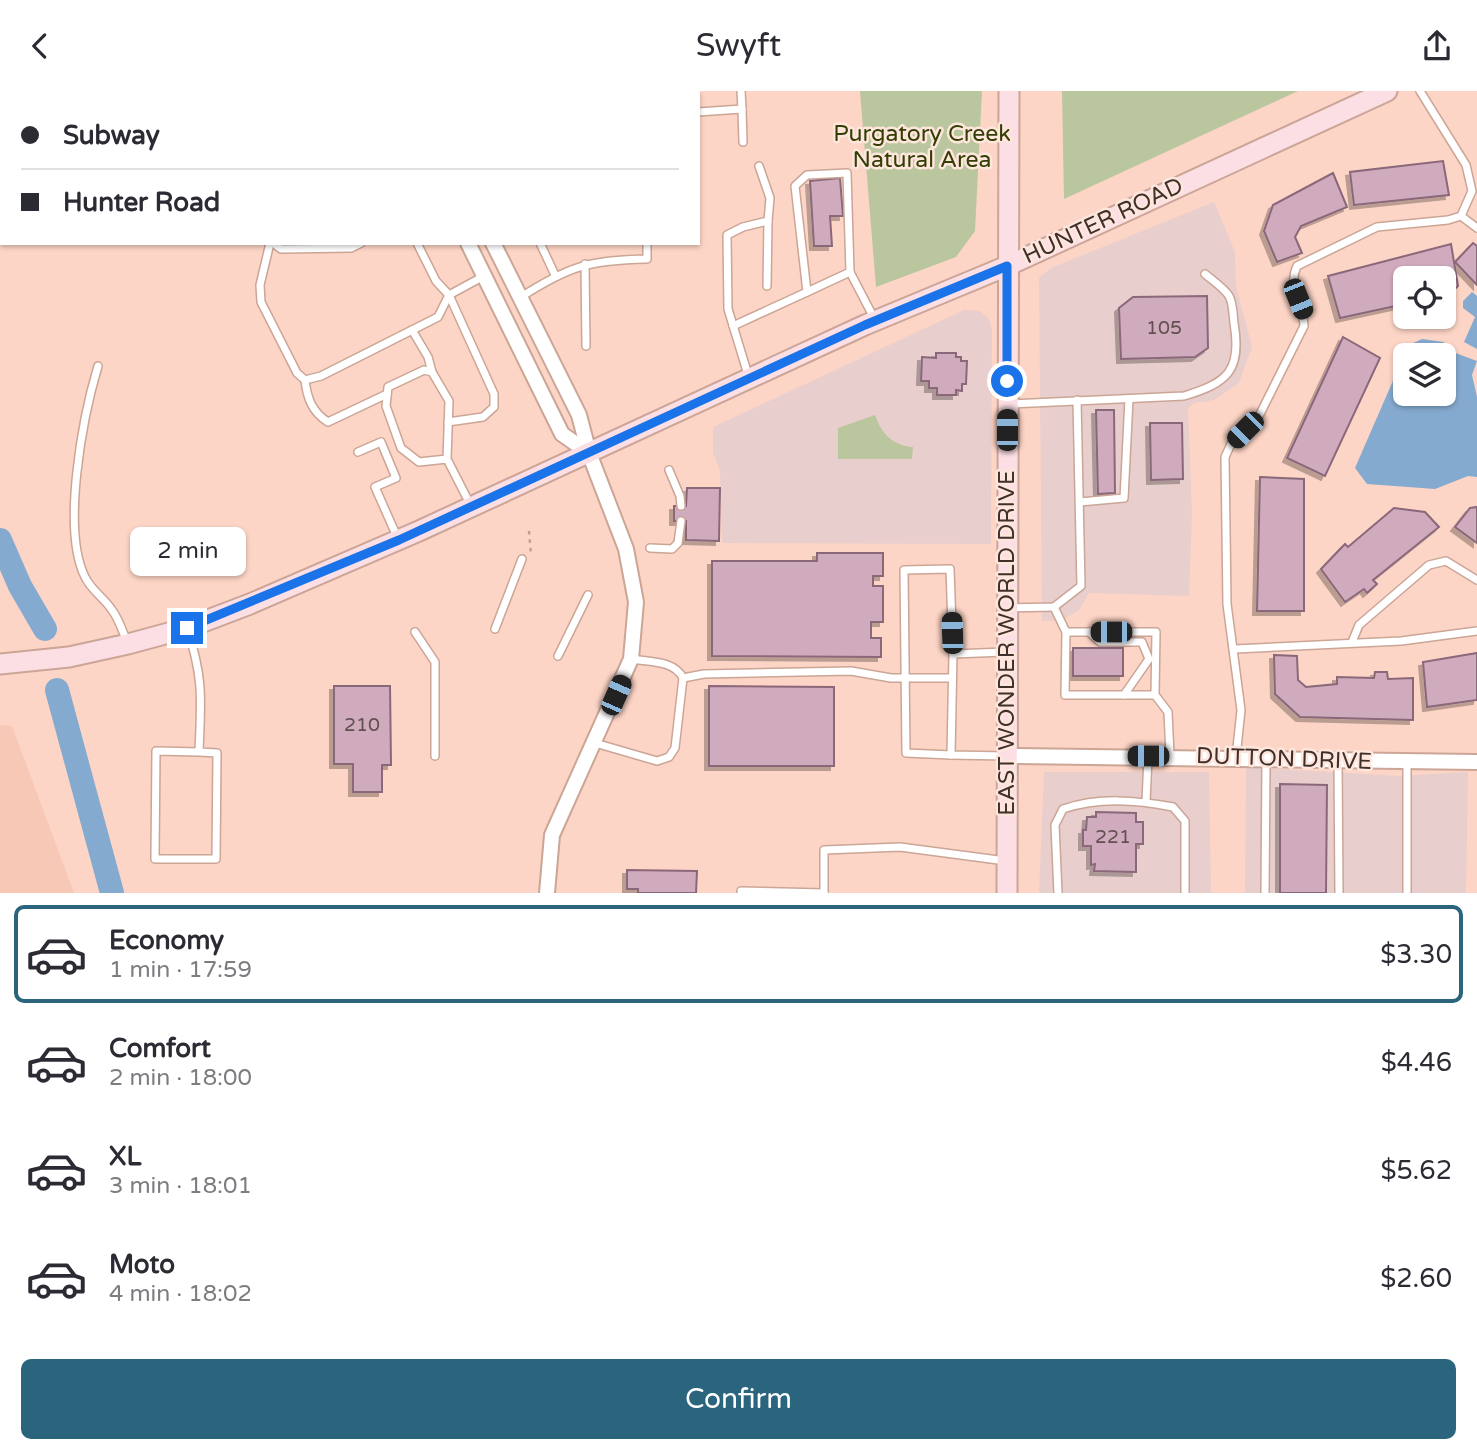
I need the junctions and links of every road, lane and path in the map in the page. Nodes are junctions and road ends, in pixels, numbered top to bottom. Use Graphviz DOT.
graph roads {
  1 [pos="741,91"];
  2 [pos="1009,91"];
  3 [pos="1387,91"];
  4 [pos="1420,91"];
  5 [pos="742,109"];
  6 [pos="700,112"];
  7 [pos="743,142"];
  8 [pos="759,166"];
  9 [pos="1461,215"];
  10 [pos="768,221"];
  11 [pos="1477,228"];
  12 [pos="270,245"];
  13 [pos="274,245"];
  14 [pos="357,245"];
  15 [pos="418,245"];
  16 [pos="469,245"];
  17 [pos="494,245"];
  18 [pos="541,245"];
  19 [pos="647,245"];
  20 [pos="585,264"];
  21 [pos="1007,266"];
  22 [pos="850,272"];
  23 [pos="1205,274"];
  24 [pos="555,275"];
  25 [pos="484,276"];
  26 [pos="767,286"];
  27 [pos="807,292"];
  28 [pos="449,295"];
  29 [pos="520,298"];
  30 [pos="875,321"];
  31 [pos="733,326"];
  32 [pos="412,330"];
  33 [pos="586,346"];
  34 [pos="98,366"];
  35 [pos="432,372"];
  36 [pos="749,378"];
  37 [pos="305,380"];
  38 [pos="387,394"];
  39 [pos="1129,399"];
  40 [pos="1077,400"];
  41 [pos="1007,404"];
  42 [pos="448,422"];
  43 [pos="358,452"];
  44 [pos="589,453"];
  45 [pos="447,459"];
  46 [pos="669,470"];
  47 [pos="1080,502"];
  48 [pos="471,506"];
  49 [pos="681,506"];
  50 [pos="681,521"];
  51 [pos="529,531"];
  52 [pos="399,540"];
  53 [pos="650,548"];
  54 [pos="531,556"];
  55 [pos="522,559"];
  56 [pos="1477,580"];
  57 [pos="588,595"];
  58 [pos="1054,607"];
  59 [pos="1007,608"];
  60 [pos="187,628"];
  61 [pos="495,629"];
  62 [pos="1477,631"];
  63 [pos="415,632"];
  64 [pos="1066,632"];
  65 [pos="1089,632"];
  66 [pos="1352,642"];
  67 [pos="128,644"];
  68 [pos="1235,649"];
  69 [pos="1006,652"];
  70 [pos="953,654"];
  71 [pos="558,656"];
  72 [pos="631,659"];
  73 [pos="0,664"];
  74 [pos="683,678"];
  75 [pos="906,678"];
  76 [pos="952,678"];
  77 [pos="1124,695"];
  78 [pos="1155,695"];
  79 [pos="594,743"];
  80 [pos="199,752"];
  81 [pos="951,755"];
  82 [pos="435,756"];
  83 [pos="1007,756"];
  84 [pos="1148,756"];
  85 [pos="1170,756"];
  86 [pos="1236,757"];
  87 [pos="1266,759"];
  88 [pos="1338,761"];
  89 [pos="1477,762"];
  90 [pos="1407,763"];
  91 [pos="1146,802"];
  92 [pos="1007,861"];
  93 [pos="741,891"];
  94 [pos="547,893"];
  95 [pos="824,893"];
  96 [pos="1007,893"];
  97 [pos="1058,893"];
  98 [pos="1185,893"];
  99 [pos="1265,893"];
  100 [pos="1339,893"];
  101 [pos="1407,893"];
  1 -- 5 [label="lane"];
  2 -- 21 [label="main road, EAST WONDER WORLD DRIVE"];
  3 -- 21 [label="main road, HUNTER ROAD"];
  4 -- 9 [label="lane"];
  5 -- 6 [label="lane"];
  5 -- 7 [label="lane"];
  8 -- 10 [label="lane"];
  9 -- 11 [label="lane"];
  9 -- 68 [label="lane"];
  10 -- 26 [label="lane"];
  10 -- 31 [label="lane"];
  12 -- 37 [label="lane"];
  13 -- 14 [label="lane"];
  15 -- 28 [label="lane"];
  16 -- 25 [label="street"];
  17 -- 29 [label="street"];
  18 -- 24 [label="lane"];
  19 -- 20 [label="lane"];
  20 -- 24 [label="lane"];
  20 -- 33 [label="lane"];
  21 -- 30 [label="main road, HUNTER ROAD"];
  21 -- 41 [label="main road, EAST WONDER WORLD DRIVE"];
  22 -- 27 [label="lane"];
  22 -- 27 [label="lane"];
  22 -- 30 [label="lane"];
  23 -- 39 [label="lane"];
  24 -- 29 [label="lane"];
  25 -- 28 [label="lane"];
  25 -- 44 [label="street"];
  27 -- 31 [label="lane"];
  28 -- 32 [label="lane"];
  28 -- 42 [label="lane"];
  29 -- 44 [label="street"];
  30 -- 36 [label="main road, HUNTER ROAD"];
  31 -- 36 [label="lane"];
  32 -- 35 [label="lane"];
  32 -- 37 [label="lane"];
  34 -- 67 [label="lane"];
  35 -- 38 [label="lane"];
  35 -- 42 [label="lane"];
  36 -- 44 [label="main road, HUNTER ROAD"];
  37 -- 38 [label="lane"];
  38 -- 45 [label="lane"];
  39 -- 40 [label="lane"];
  39 -- 47 [label="lane"];
  40 -- 41 [label="lane"];
  40 -- 47 [label="lane"];
  41 -- 59 [label="main road, EAST WONDER WORLD DRIVE"];
  42 -- 45 [label="lane"];
  43 -- 52 [label="lane"];
  44 -- 48 [label="main road, HUNTER ROAD"];
  44 -- 72 [label="street"];
  45 -- 48 [label="lane"];
  46 -- 49 [label="lane"];
  47 -- 58 [label="lane"];
  48 -- 52 [label="main road, HUNTER ROAD"];
  50 -- 53 [label="lane"];
  51 -- 54 [label="path"];
  52 -- 60 [label="main road, HUNTER ROAD"];
  55 -- 61 [label="lane"];
  56 -- 66 [label="lane"];
  57 -- 71 [label="lane"];
  58 -- 59 [label="lane"];
  58 -- 64 [label="lane"];
  59 -- 69 [label="main road, EAST WONDER WORLD DRIVE"];
  60 -- 67 [label="main road, HUNTER ROAD"];
  60 -- 80 [label="lane"];
  62 -- 66 [label="lane"];
  63 -- 82 [label="lane"];
  64 -- 65 [label="lane"];
  64 -- 77 [label="lane"];
  65 -- 77 [label="lane"];
  65 -- 78 [label="lane"];
  66 -- 68 [label="lane"];
  67 -- 73 [label="main road, HUNTER ROAD"];
  68 -- 86 [label="lane"];
  69 -- 70 [label="lane"];
  69 -- 83 [label="main road, EAST WONDER WORLD DRIVE"];
  70 -- 75 [label="lane"];
  70 -- 76 [label="lane"];
  72 -- 74 [label="lane"];
  72 -- 79 [label="street"];
  74 -- 75 [label="lane"];
  74 -- 79 [label="lane"];
  75 -- 76 [label="lane"];
  75 -- 81 [label="lane"];
  76 -- 81 [label="lane"];
  77 -- 78 [label="lane"];
  78 -- 85 [label="lane"];
  79 -- 94 [label="street"];
  80 -- 80 [label="lane"];
  81 -- 83 [label="lane"];
  83 -- 84 [label="street, DUTTON DRIVE"];
  83 -- 92 [label="main road, EAST WONDER WORLD DRIVE"];
  84 -- 85 [label="street, DUTTON DRIVE"];
  84 -- 91 [label="lane"];
  85 -- 86 [label="street, DUTTON DRIVE"];
  86 -- 87 [label="street, DUTTON DRIVE"];
  87 -- 88 [label="street, DUTTON DRIVE"];
  87 -- 99 [label="lane"];
  88 -- 90 [label="street, DUTTON DRIVE"];
  88 -- 100 [label="lane"];
  89 -- 90 [label="street, DUTTON DRIVE"];
  90 -- 101 [label="lane"];
  91 -- 97 [label="lane"];
  91 -- 98 [label="lane"];
  92 -- 95 [label="lane"];
  92 -- 96 [label="main road, EAST WONDER WORLD DRIVE"];
  93 -- 95 [label="lane"];
}
